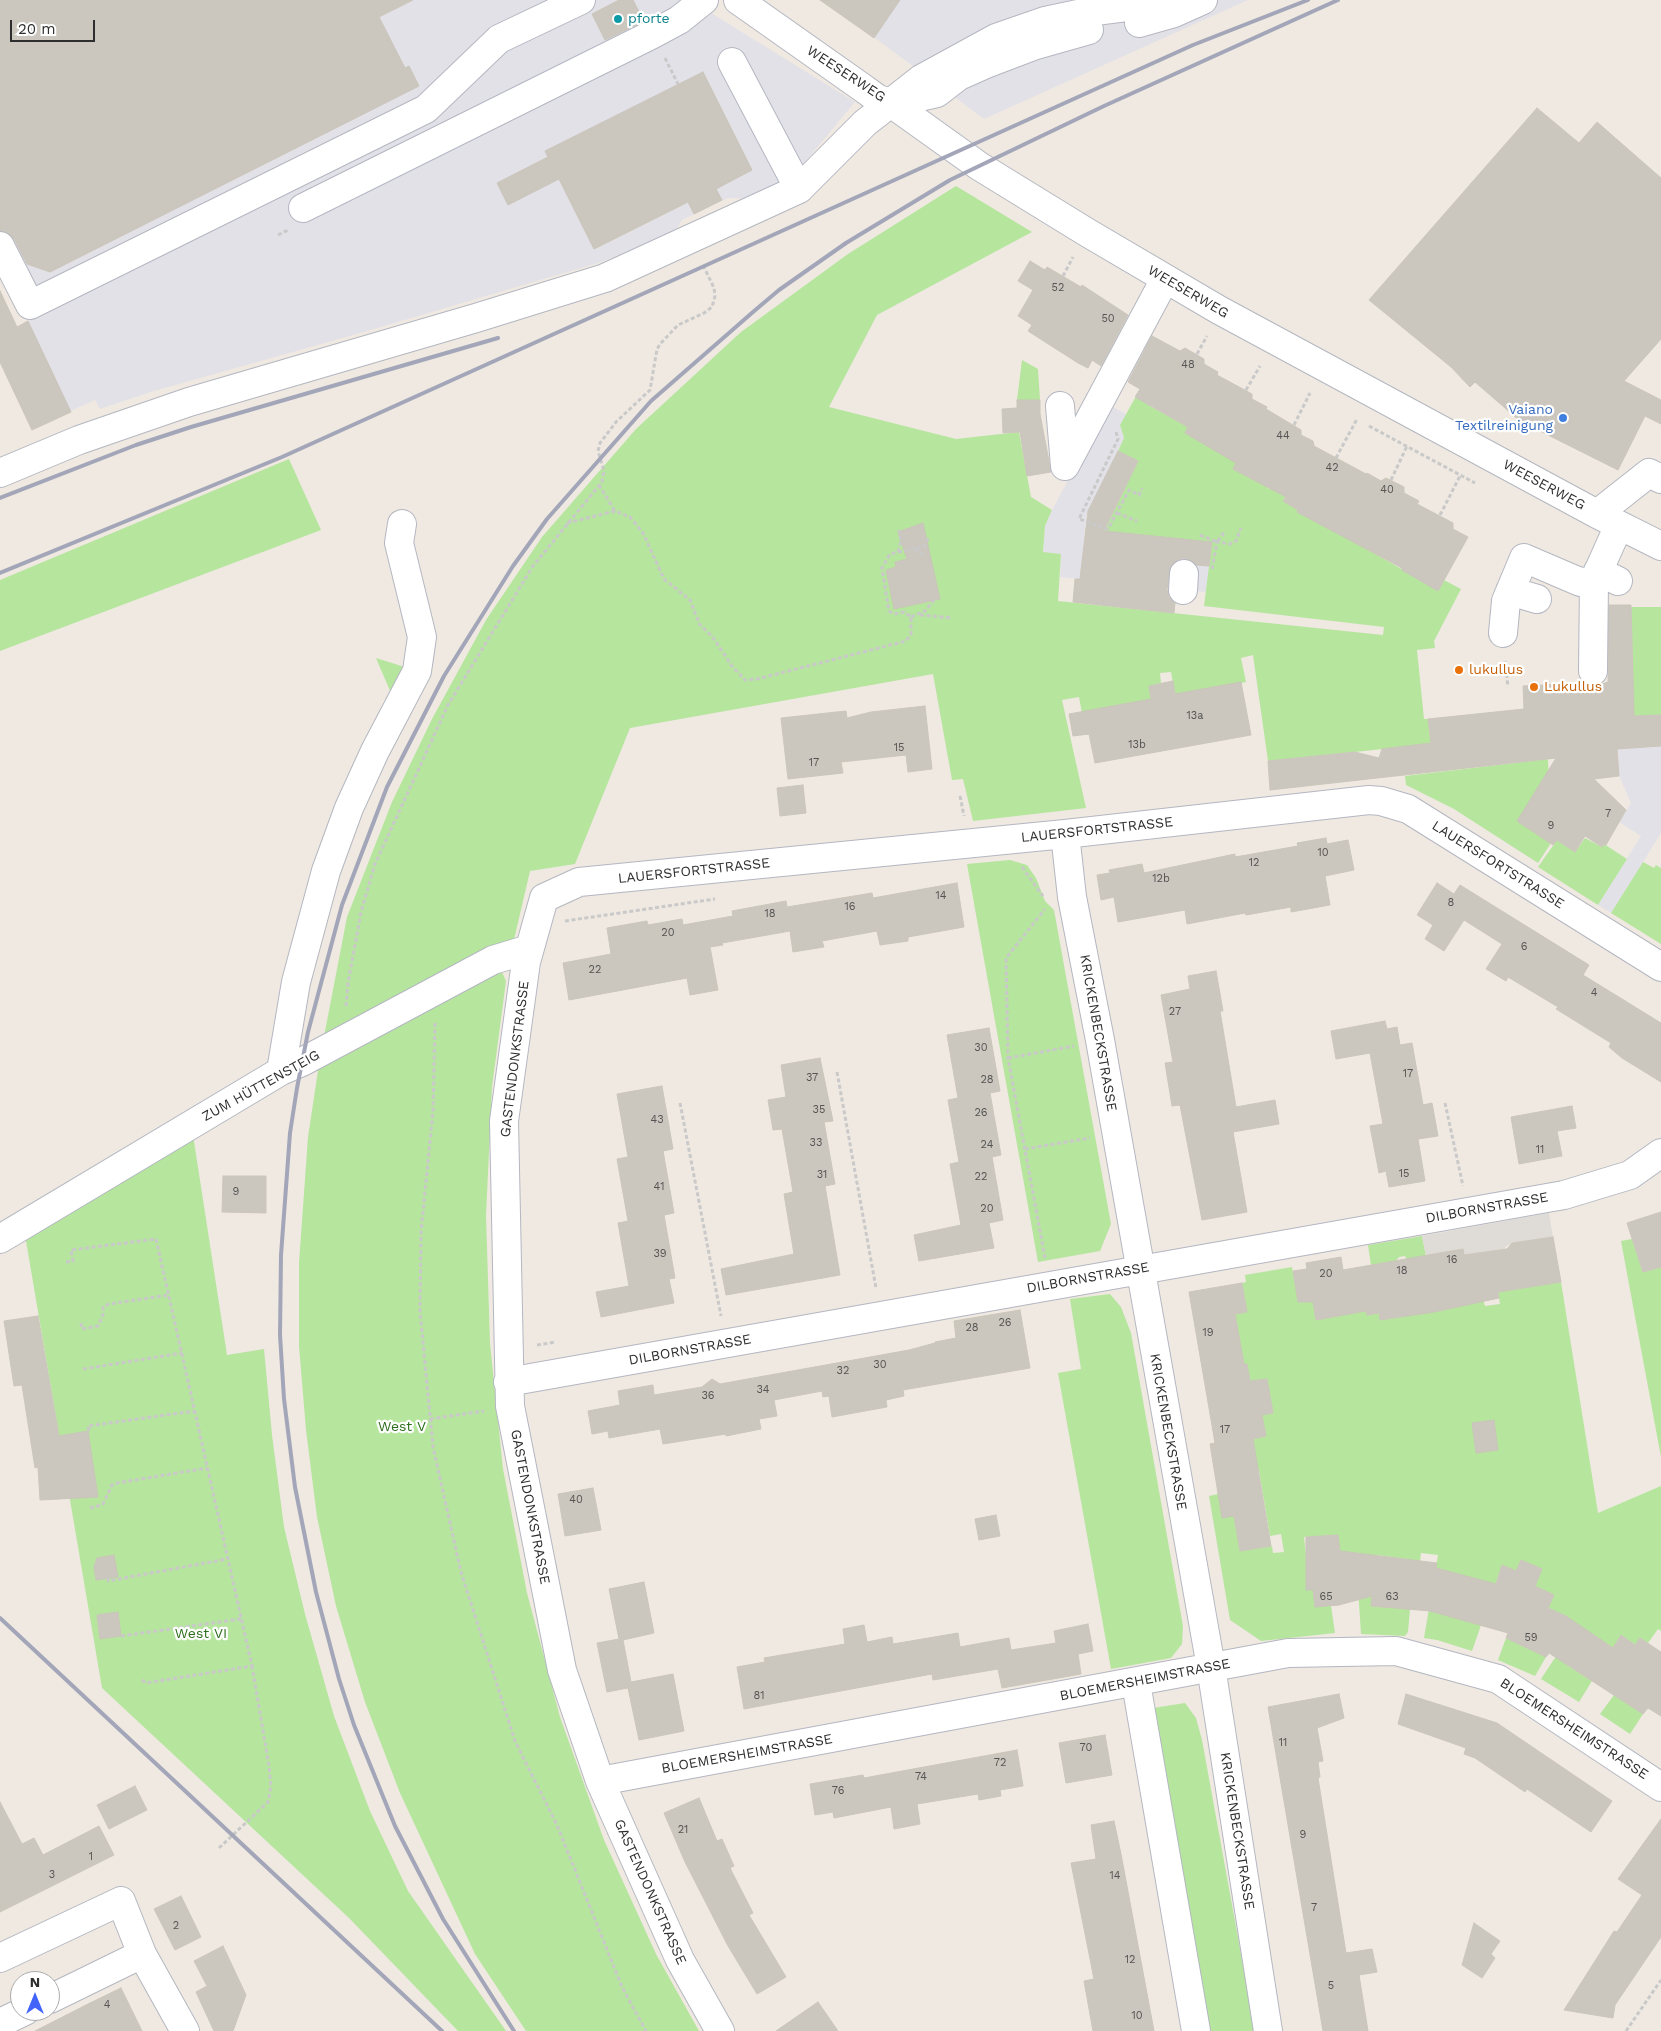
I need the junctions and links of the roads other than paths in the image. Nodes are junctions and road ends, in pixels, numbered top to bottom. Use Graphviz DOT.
graph roads {
  1 [pos="581,0"];
  2 [pos="704,0"];
  3 [pos="738,0"];
  4 [pos="1161,0"];
  5 [pos="1203,0"];
  6 [pos="732,62"];
  7 [pos="891,103"];
  8 [pos="799,189"];
  9 [pos="303,208"];
  10 [pos="0,246"];
  11 [pos="1165,279"];
  12 [pos="1060,406"];
  13 [pos="0,473"];
  14 [pos="1661,479"];
  15 [pos="1608,520"];
  16 [pos="402,524"];
  17 [pos="1661,546"];
  18 [pos="1510,573"];
  19 [pos="1603,578"];
  20 [pos="1537,599"];
  21 [pos="1503,633"];
  22 [pos="1589,664"];
  23 [pos="1065,834"];
  24 [pos="529,950"];
  25 [pos="1661,967"];
  26 [pos="281,1071"];
  27 [pos="1661,1153"];
  28 [pos="0,1239"];
  29 [pos="1139,1269"];
  30 [pos="519,1380"];
  31 [pos="1211,1667"];
  32 [pos="1136,1683"];
  33 [pos="600,1782"];
  34 [pos="1661,1787"];
  35 [pos="142,1954"];
  36 [pos="0,1958"];
  37 [pos="60,1994"];
  38 [pos="185,2031"];
  39 [pos="720,2031"];
  40 [pos="1196,2031"];
  41 [pos="1268,2031"];
  1 -- 10 [label="street"];
  2 -- 9 [label="street"];
  3 -- 7 [label="street, WEESERWEG"];
  4 -- 7 [label="street"];
  5 -- 7 [label="street"];
  6 -- 8 [label="street"];
  7 -- 8 [label="street"];
  7 -- 11 [label="street, WEESERWEG"];
  8 -- 13 [label="street"];
  11 -- 12 [label="street"];
  11 -- 15 [label="street, WEESERWEG"];
  14 -- 15 [label="street"];
  15 -- 17 [label="street, WEESERWEG"];
  15 -- 19 [label="street"];
  16 -- 26 [label="street"];
  18 -- 19 [label="street"];
  18 -- 20 [label="street"];
  18 -- 21 [label="street"];
  19 -- 22 [label="street"];
  23 -- 24 [label="street, LAUERSFORTSTRASSE"];
  23 -- 25 [label="street, LAUERSFORTSTRASSE"];
  23 -- 29 [label="street, KRICKENBECKSTRASSE"];
  24 -- 26 [label="street, ZUM HÜTTENSTEIG"];
  24 -- 30 [label="street, GASTENDONKSTRASSE"];
  26 -- 28 [label="street, ZUM HÜTTENSTEIG"];
  27 -- 29 [label="street, DILBORNSTRASSE"];
  29 -- 30 [label="street, DILBORNSTRASSE"];
  29 -- 31 [label="street, KRICKENBECKSTRASSE"];
  30 -- 33 [label="street, GASTENDONKSTRASSE"];
  31 -- 32 [label="street, BLOEMERSHEIMSTRASSE"];
  31 -- 34 [label="street, BLOEMERSHEIMSTRASSE"];
  31 -- 41 [label="street, KRICKENBECKSTRASSE"];
  32 -- 33 [label="street, BLOEMERSHEIMSTRASSE"];
  32 -- 40 [label="street"];
  33 -- 39 [label="street, GASTENDONKSTRASSE"];
  35 -- 36 [label="street"];
  35 -- 37 [label="street"];
  35 -- 38 [label="street"];
}
